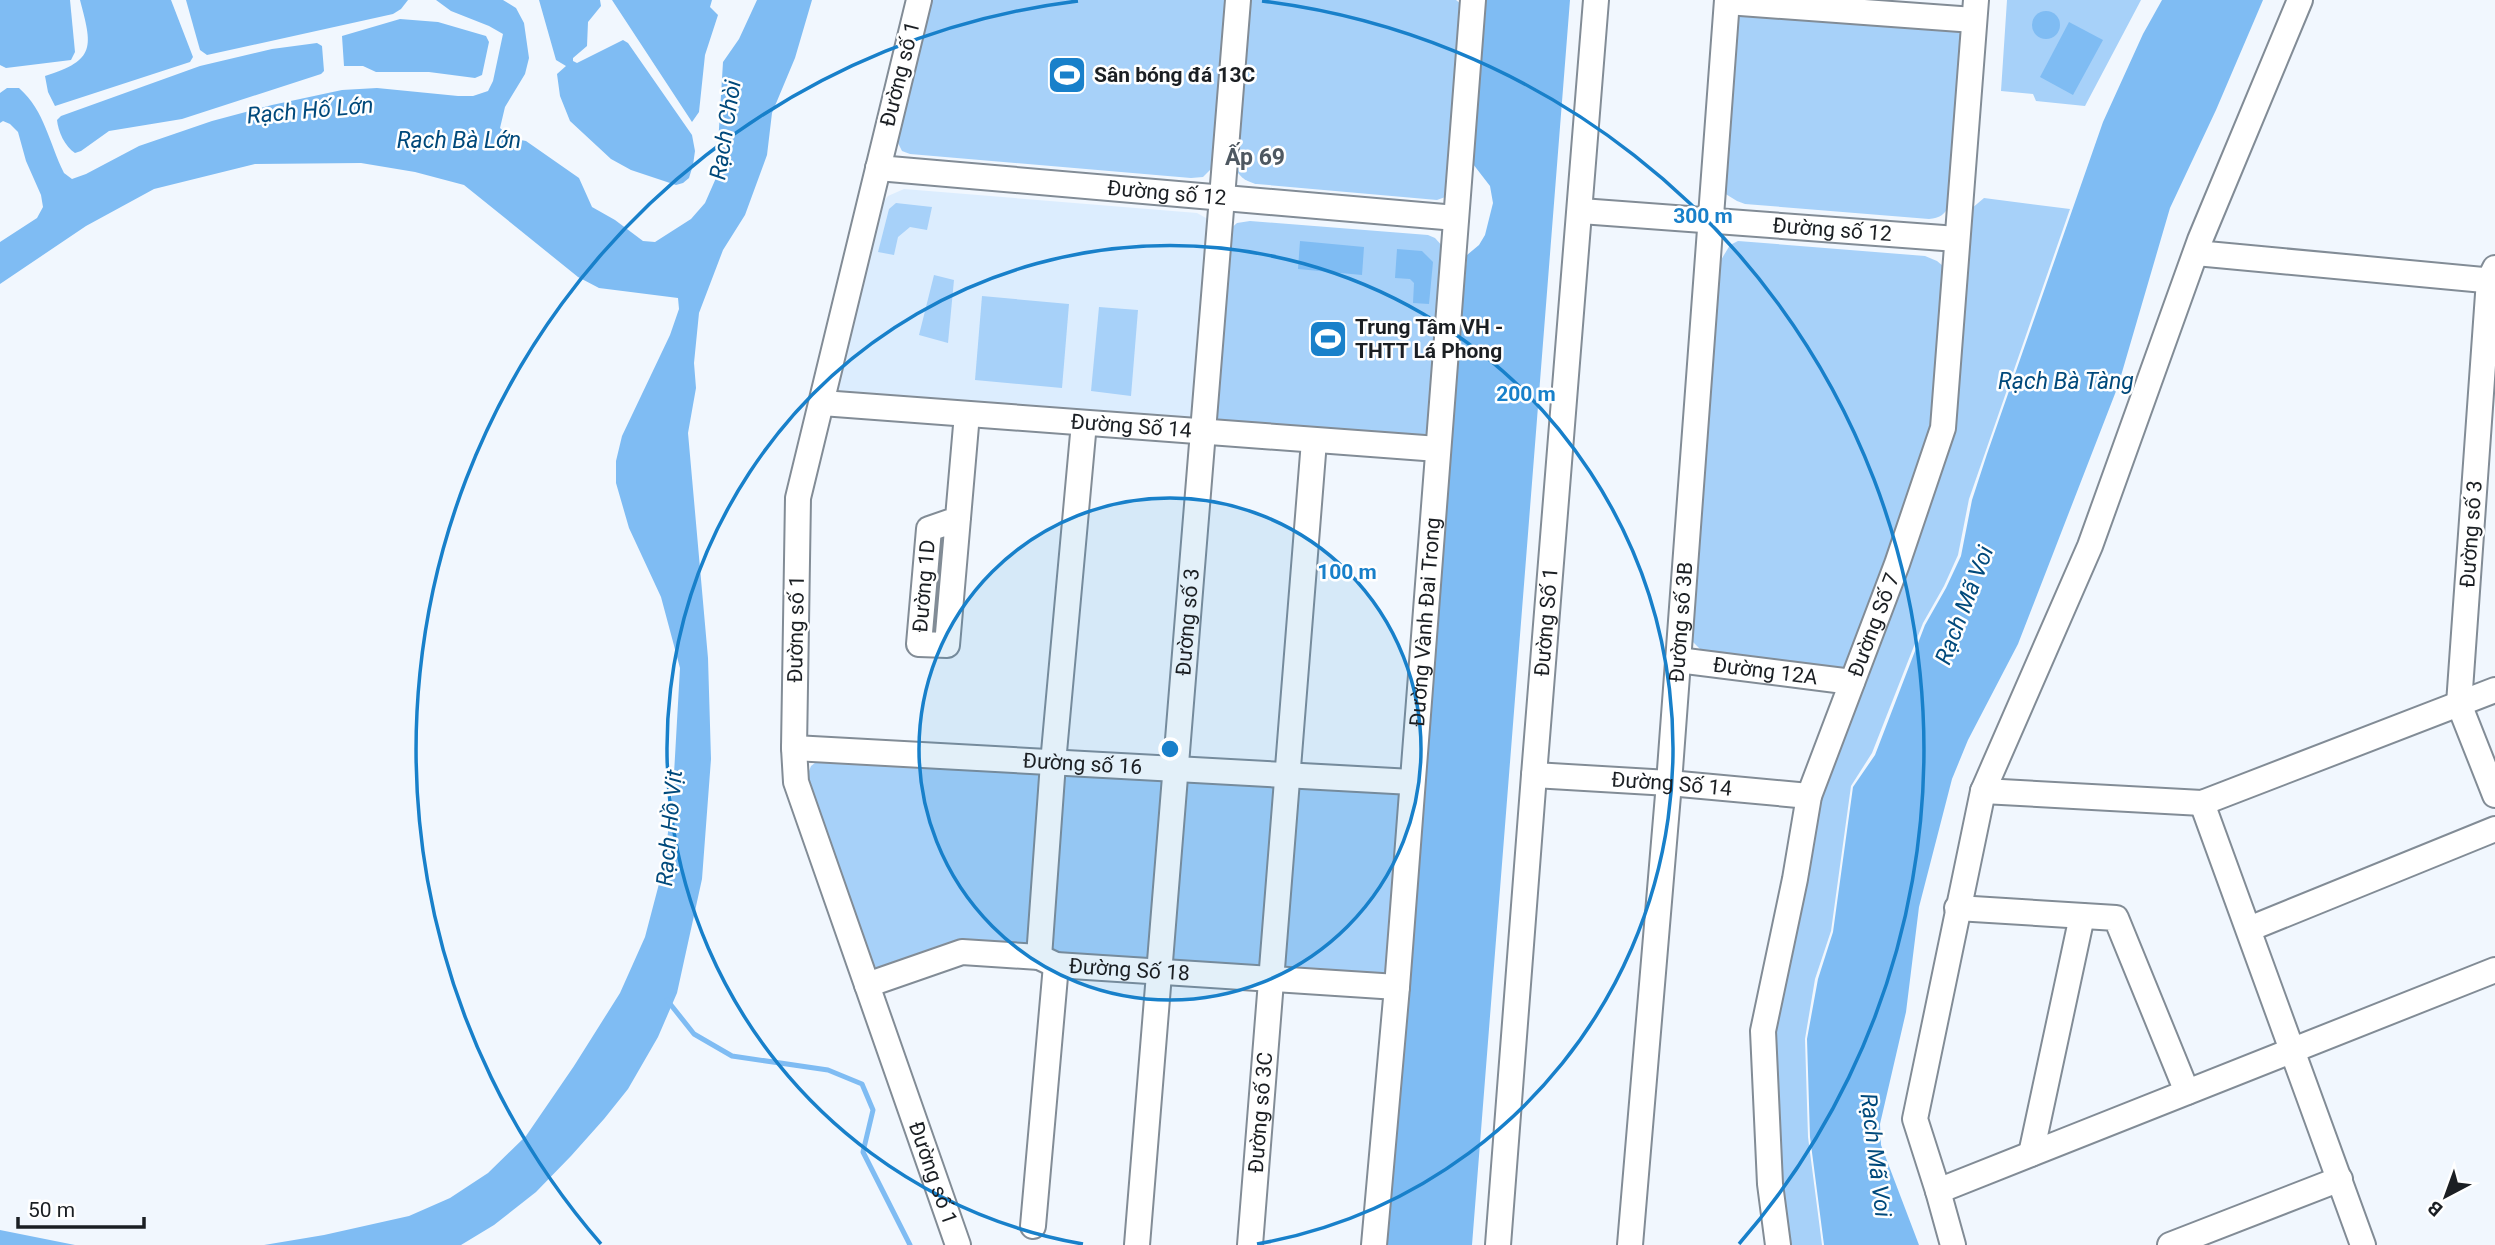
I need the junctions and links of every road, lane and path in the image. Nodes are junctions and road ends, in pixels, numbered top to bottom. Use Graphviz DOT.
graph roads {
  1 [pos="919,0"];
  2 [pos="1238,0"];
  3 [pos="1473,0"];
  4 [pos="1596,0"];
  5 [pos="2300,0"];
  6 [pos="1727,1"];
  7 [pos="1847,4"];
  8 [pos="1975,10"];
  9 [pos="878,168"];
  10 [pos="1221,198"];
  11 [pos="1581,211"];
  12 [pos="1456,218"];
  13 [pos="1711,220"];
  14 [pos="1957,239"];
  15 [pos="2196,253"];
  16 [pos="2493,276"];
  17 [pos="822,403"];
  18 [pos="967,414"];
  19 [pos="1084,423"];
  20 [pos="1201,432"];
  21 [pos="1314,441"];
  22 [pos="1438,449"];
  23 [pos="958,519"];
  24 [pos="1678,660"];
  25 [pos="1852,681"];
  26 [pos="2495,690"];
  27 [pos="2459,704"];
  28 [pos="794,748"];
  29 [pos="1053,763"];
  30 [pos="1175,770"];
  31 [pos="1534,775"];
  32 [pos="1288,776"];
  33 [pos="1412,782"];
  34 [pos="1669,783"];
  35 [pos="1983,791"];
  36 [pos="2495,795"];
  37 [pos="1809,796"];
  38 [pos="2202,803"];
  39 [pos="2495,830"];
  40 [pos="1957,908"];
  41 [pos="2082,916"];
  42 [pos="2249,929"];
  43 [pos="1048,961"];
  44 [pos="2495,970"];
  45 [pos="1159,971"];
  46 [pos="1272,979"];
  47 [pos="867,985"];
  48 [pos="1397,988"];
  49 [pos="2294,1050"];
  50 [pos="2187,1092"];
  51 [pos="2031,1154"];
  52 [pos="2340,1179"];
  53 [pos="1938,1191"];
  54 [pos="1033,1226"];
  55 [pos="958,1245"];
  56 [pos="1137,1245"];
  57 [pos="1250,1245"];
  58 [pos="1374,1245"];
  59 [pos="1498,1245"];
  60 [pos="1630,1245"];
  61 [pos="1778,1245"];
  62 [pos="1953,1245"];
  63 [pos="2170,1245"];
  64 [pos="2363,1245"];
  1 -- 9 [label="street, Đường số 1"];
  2 -- 10 [label="street, Đường số 3"];
  3 -- 12 [label="street, Đường Vành Đai Trong"];
  4 -- 11 [label="street, Đường Số 1"];
  5 -- 15 [label="street"];
  6 -- 7 [label="street"];
  6 -- 13 [label="street, Đường số 3B"];
  7 -- 8 [label="street"];
  8 -- 14 [label="street, Đường Số 7"];
  9 -- 10 [label="street, Đường số 12"];
  9 -- 17 [label="street, Đường số 1"];
  10 -- 12 [label="street, Đường số 12"];
  10 -- 20 [label="street, Đường số 3"];
  11 -- 13 [label="street, Đường số 12"];
  11 -- 31 [label="street, Đường Số 1"];
  12 -- 22 [label="street, Đường Vành Đai Trong"];
  13 -- 14 [label="street, Đường số 12"];
  13 -- 24 [label="street, Đường số 3B"];
  14 -- 25 [label="street, Đường Số 7"];
  15 -- 16 [label="street"];
  15 -- 35 [label="street"];
  16 -- 27 [label="street, Đường số 3"];
  17 -- 18 [label="street, Đường Số 14"];
  17 -- 28 [label="street, Đường số 1"];
  18 -- 19 [label="street, Đường Số 14"];
  18 -- 23 [label="street, Đường 1D"];
  19 -- 20 [label="street, Đường Số 14"];
  19 -- 29 [label="street"];
  20 -- 21 [label="street, Đường Số 14"];
  20 -- 30 [label="street, Đường số 3"];
  21 -- 22 [label="street, Đường Số 14"];
  21 -- 32 [label="street"];
  22 -- 33 [label="street, Đường Vành Đai Trong"];
  24 -- 25 [label="street, Đường 12A"];
  24 -- 34 [label="street, Đường số 3B"];
  25 -- 37 [label="street, Đường Số 7"];
  26 -- 27 [label="street"];
  27 -- 36 [label="street, Đường số 3"];
  27 -- 38 [label="street"];
  28 -- 29 [label="street, Đường số 16"];
  28 -- 47 [label="street, Đường số 1"];
  29 -- 30 [label="street, Đường số 16"];
  29 -- 43 [label="street"];
  30 -- 32 [label="street, Đường số 16"];
  30 -- 45 [label="street, Đường số 3"];
  31 -- 34 [label="street, Đường Số 14"];
  31 -- 59 [label="street, Đường Số 1"];
  32 -- 33 [label="street, Đường số 16"];
  32 -- 46 [label="street"];
  33 -- 48 [label="street, Đường Vành Đai Trong"];
  34 -- 37 [label="street, Đường Số 14"];
  34 -- 60 [label="street, Đường số 3B"];
  35 -- 38 [label="street"];
  35 -- 40 [label="street"];
  37 -- 61 [label="street, Đường Số 7"];
  38 -- 42 [label="street"];
  39 -- 42 [label="street"];
  40 -- 41 [label="street"];
  40 -- 53 [label="street"];
  41 -- 50 [label="street"];
  41 -- 51 [label="street"];
  42 -- 49 [label="street"];
  43 -- 45 [label="street, Đường Số 18"];
  43 -- 47 [label="street, Đường Số 18"];
  43 -- 54 [label="street"];
  44 -- 49 [label="street"];
  45 -- 46 [label="street, Đường Số 18"];
  45 -- 56 [label="street, Đường số 3"];
  46 -- 48 [label="street, Đường Số 18"];
  46 -- 57 [label="street, Đường số 3C"];
  47 -- 55 [label="street, Đường số 1"];
  48 -- 58 [label="street, Đường Vành Đai Trong"];
  49 -- 50 [label="street"];
  49 -- 52 [label="street"];
  50 -- 51 [label="street"];
  51 -- 53 [label="street"];
  52 -- 63 [label="street"];
  52 -- 64 [label="street"];
  53 -- 62 [label="street"];
}
